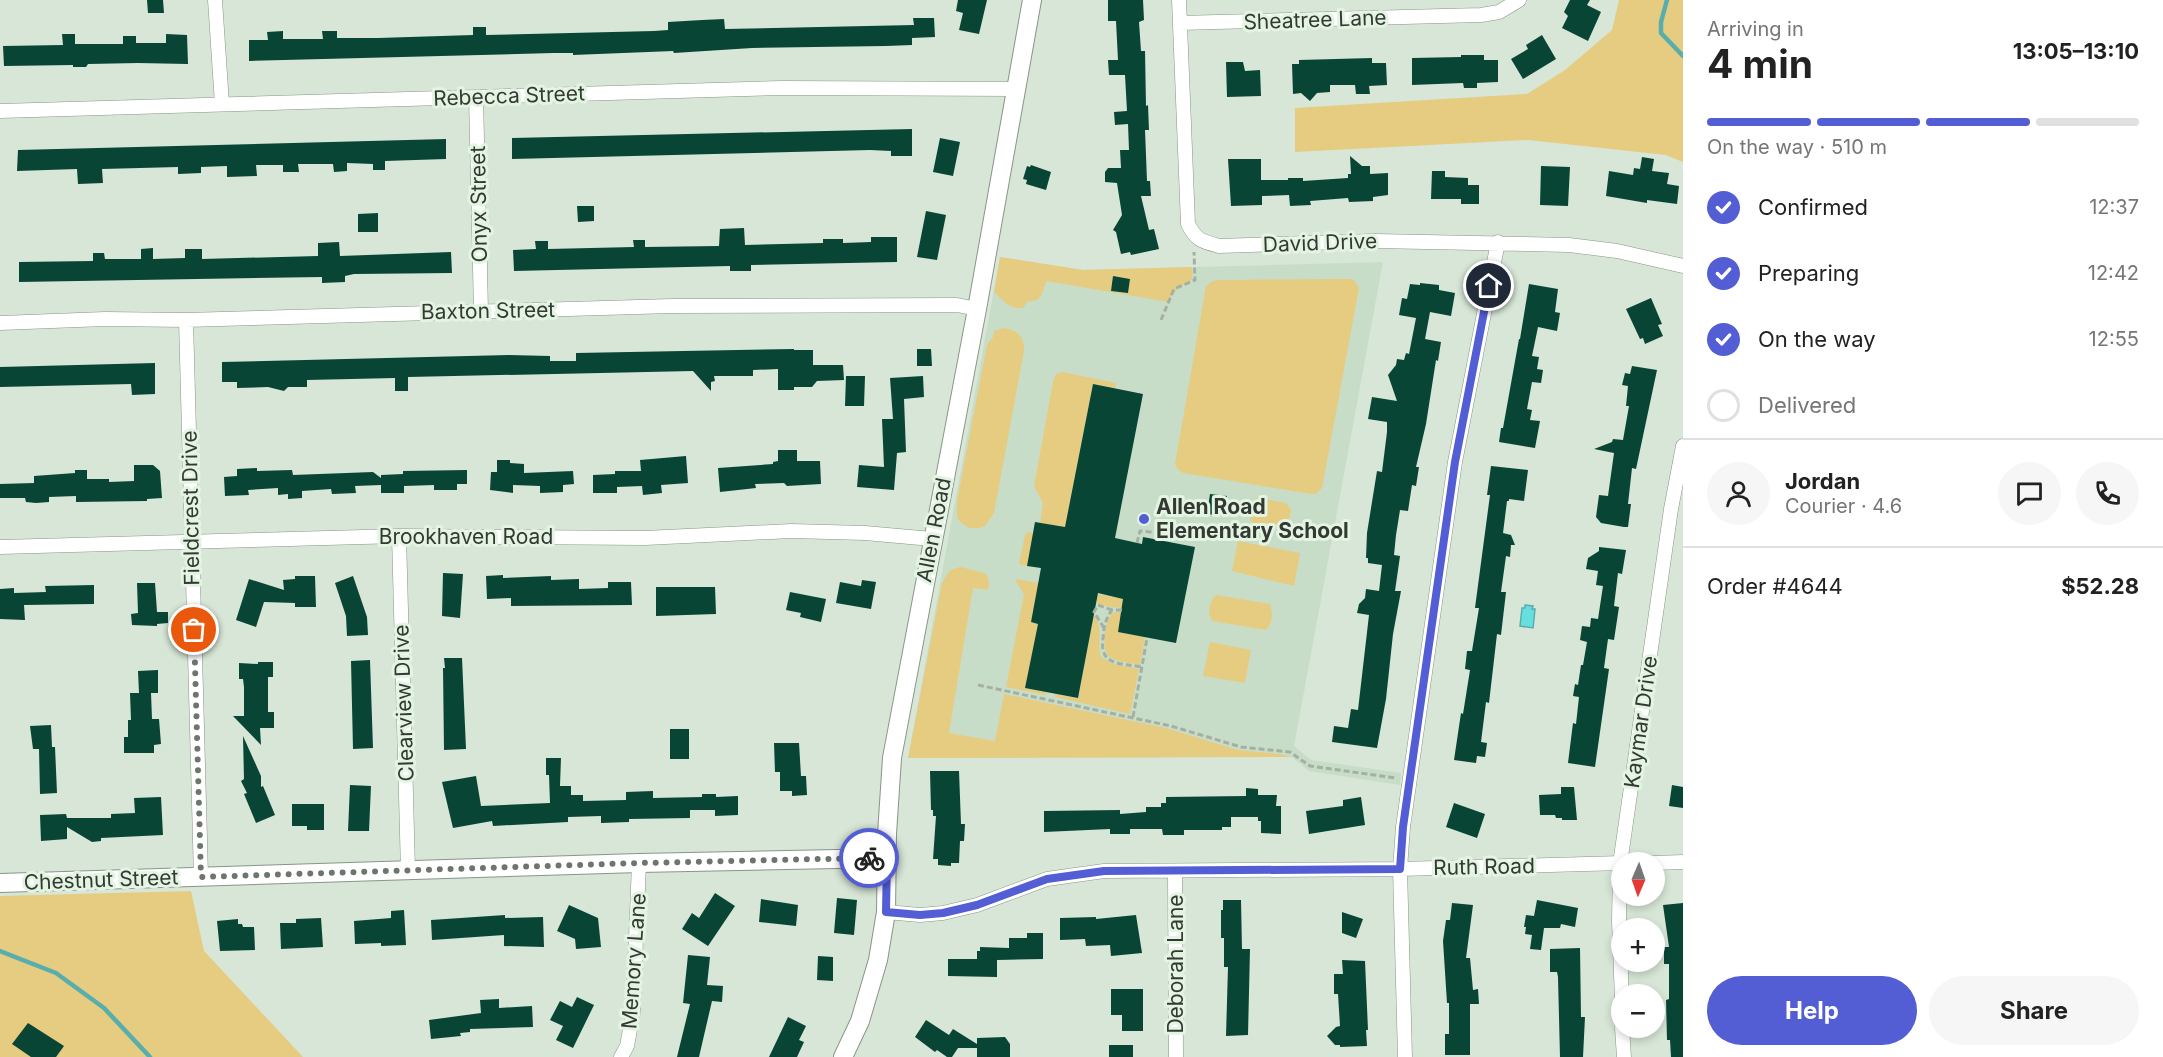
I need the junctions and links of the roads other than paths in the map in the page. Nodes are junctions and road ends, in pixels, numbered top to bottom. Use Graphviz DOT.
graph roads {
  1 [pos="215,0"];
  2 [pos="1032,0"];
  3 [pos="1179,0"];
  4 [pos="1519,0"];
  5 [pos="1180,23"];
  6 [pos="1017,89"];
  7 [pos="476,97"];
  8 [pos="222,105"];
  9 [pos="0,111"];
  10 [pos="1498,242"];
  11 [pos="1683,266"];
  12 [pos="977,309"];
  13 [pos="481,311"];
  14 [pos="186,320"];
  15 [pos="0,323"];
  16 [pos="1683,446"];
  17 [pos="399,536"];
  18 [pos="932,539"];
  19 [pos="191,541"];
  20 [pos="0,547"];
  21 [pos="1623,852"];
  22 [pos="887,858"];
  23 [pos="1683,862"];
  24 [pos="639,863"];
  25 [pos="1665,863"];
  26 [pos="1611,864"];
  27 [pos="1400,869"];
  28 [pos="408,870"];
  29 [pos="1175,871"];
  30 [pos="201,877"];
  31 [pos="0,883"];
  32 [pos="1620,906"];
  33 [pos="886,912"];
  34 [pos="1621,984"];
  35 [pos="1623,1038"];
  36 [pos="847,1055"];
  37 [pos="621,1057"];
  38 [pos="1176,1057"];
  39 [pos="1405,1057"];
  40 [pos="1624,1057"];
  1 -- 8 [label="street"];
  2 -- 6 [label="street, Allen Road"];
  3 -- 5 [label="street"];
  4 -- 5 [label="street, Sheatree Lane"];
  5 -- 10 [label="street, David Drive"];
  6 -- 7 [label="street, Rebecca Street"];
  6 -- 12 [label="street, Allen Road"];
  7 -- 8 [label="street, Rebecca Street"];
  7 -- 13 [label="street, Onyx Street"];
  8 -- 9 [label="street, Rebecca Street"];
  10 -- 11 [label="street, David Drive"];
  10 -- 27 [label="street"];
  12 -- 13 [label="street, Baxton Street"];
  12 -- 18 [label="street, Allen Road"];
  13 -- 14 [label="street, Baxton Street"];
  14 -- 15 [label="street, Baxton Street"];
  14 -- 19 [label="street, Fieldcrest Drive"];
  16 -- 21 [label="street, Kaymar Drive"];
  17 -- 18 [label="street, Brookhaven Road"];
  17 -- 19 [label="street, Brookhaven Road"];
  17 -- 28 [label="street, Clearview Drive"];
  18 -- 22 [label="street, Allen Road"];
  19 -- 20 [label="street, Brookhaven Road"];
  19 -- 30 [label="street, Fieldcrest Drive"];
  22 -- 24 [label="street, Chestnut Street"];
  22 -- 33 [label="street, Allen Road"];
  23 -- 25 [label="street"];
  24 -- 28 [label="street, Chestnut Street"];
  24 -- 37 [label="street, Memory Lane"];
  26 -- 27 [label="street, Ruth Road"];
  27 -- 29 [label="street, Ruth Road"];
  27 -- 39 [label="street"];
  28 -- 30 [label="street, Chestnut Street"];
  29 -- 33 [label="street, Ruth Road"];
  29 -- 38 [label="street, Deborah Lane"];
  30 -- 31 [label="street, Chestnut Street"];
  32 -- 34 [label="street, Kaymar Drive"];
  33 -- 36 [label="street, Allen Road"];
  35 -- 40 [label="street"];
}
